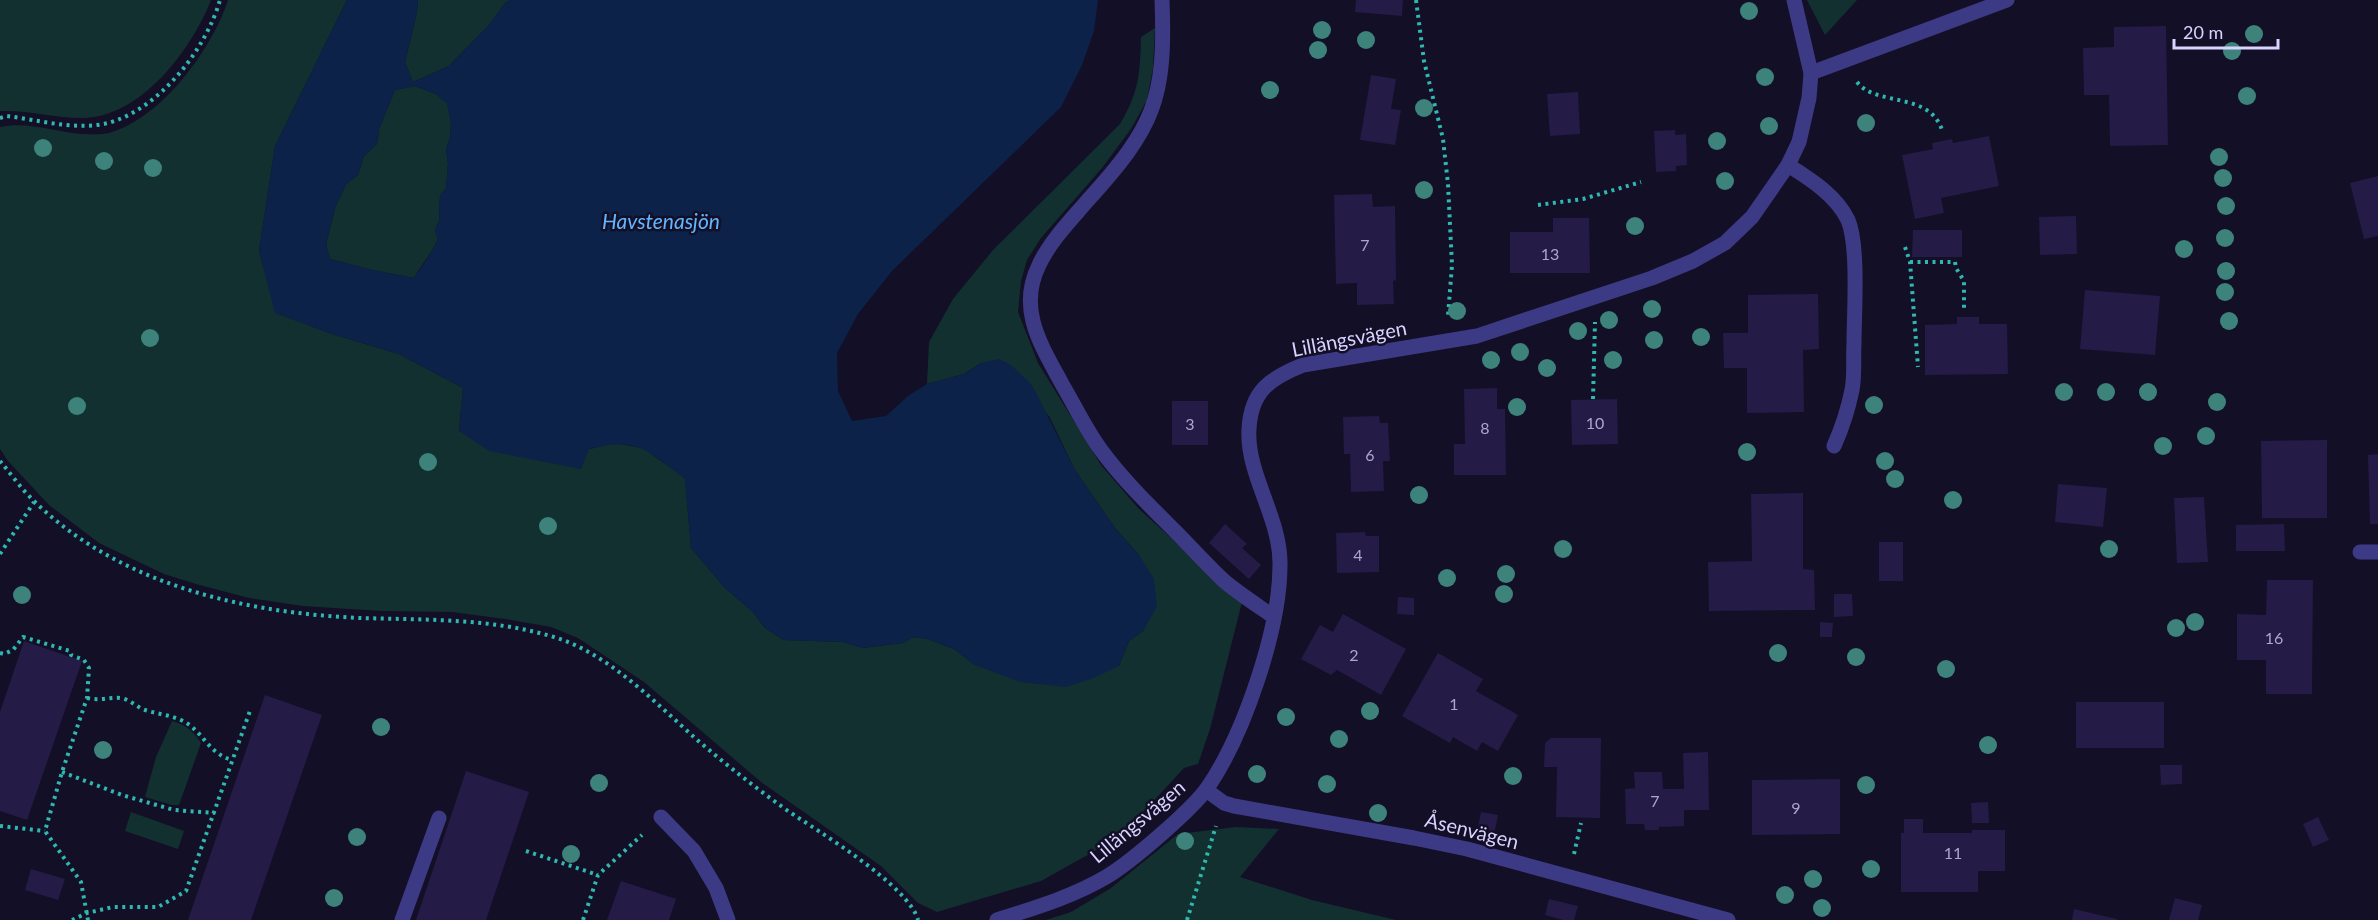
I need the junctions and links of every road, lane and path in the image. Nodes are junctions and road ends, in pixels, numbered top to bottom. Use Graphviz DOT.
graph roads {
  1 [pos="220,0"];
  2 [pos="1162,0"];
  3 [pos="1416,0"];
  4 [pos="1794,0"];
  5 [pos="2007,0"];
  6 [pos="1841,63"];
  7 [pos="1811,73"];
  8 [pos="0,118"];
  9 [pos="1942,130"];
  10 [pos="1788,165"];
  11 [pos="1641,182"];
  12 [pos="1538,205"];
  13 [pos="1905,247"];
  14 [pos="1910,262"];
  15 [pos="1595,297"];
  16 [pos="1964,310"];
  17 [pos="1448,341"];
  18 [pos="1918,367"];
  19 [pos="1593,399"];
  20 [pos="1834,446"];
  21 [pos="0,461"];
  22 [pos="34,501"];
  23 [pos="2360,552"];
  24 [pos="2378,552"];
  25 [pos="0,554"];
  26 [pos="1274,617"];
  27 [pos="0,653"];
  28 [pos="71,655"];
  29 [pos="64,656"];
  30 [pos="87,698"];
  31 [pos="251,708"];
  32 [pos="232,760"];
  33 [pos="62,772"];
  34 [pos="1206,790"];
  35 [pos="1224,803"];
  36 [pos="215,813"];
  37 [pos="661,817"];
  38 [pos="439,818"];
  39 [pos="0,826"];
  40 [pos="45,831"];
  41 [pos="526,851"];
  42 [pos="598,875"];
  43 [pos="87,913"];
  44 [pos="72,920"];
  45 [pos="88,920"];
  46 [pos="402,920"];
  47 [pos="583,920"];
  48 [pos="728,920"];
  49 [pos="918,920"];
  50 [pos="997,920"];
  51 [pos="1187,920"];
  52 [pos="1728,920"];
  1 -- 8 [label="path"];
  2 -- 26 [label="street"];
  3 -- 17 [label="path"];
  4 -- 7 [label="street, Lillängsvägen"];
  5 -- 6 [label="street"];
  6 -- 7 [label="street"];
  6 -- 9 [label="path"];
  7 -- 10 [label="street, Lillängsvägen"];
  10 -- 15 [label="street, Lillängsvägen"];
  10 -- 20 [label="street"];
  11 -- 12 [label="path"];
  13 -- 14 [label="path"];
  14 -- 16 [label="path"];
  14 -- 18 [label="path"];
  15 -- 17 [label="street, Lillängsvägen"];
  15 -- 19 [label="path"];
  17 -- 26 [label="street, Lillängsvägen"];
  21 -- 22 [label="path"];
  22 -- 25 [label="path"];
  22 -- 49 [label="path"];
  23 -- 24 [label="street"];
  26 -- 34 [label="street, Lillängsvägen"];
  27 -- 28 [label="path"];
  28 -- 29 [label="path"];
  28 -- 30 [label="path"];
  30 -- 32 [label="path"];
  30 -- 33 [label="path"];
  31 -- 32 [label="path"];
  32 -- 36 [label="path"];
  33 -- 36 [label="path"];
  33 -- 40 [label="path"];
  34 -- 35 [label="street, Åsenvägen"];
  34 -- 50 [label="street, Lillängsvägen"];
  35 -- 51 [label="path"];
  35 -- 52 [label="street, Åsenvägen"];
  36 -- 43 [label="path"];
  37 -- 42 [label="path"];
  37 -- 48 [label="street"];
  38 -- 46 [label="street"];
  39 -- 40 [label="path"];
  40 -- 43 [label="path"];
  41 -- 42 [label="path"];
  42 -- 47 [label="path"];
  43 -- 44 [label="path"];
  43 -- 45 [label="path"];
}
